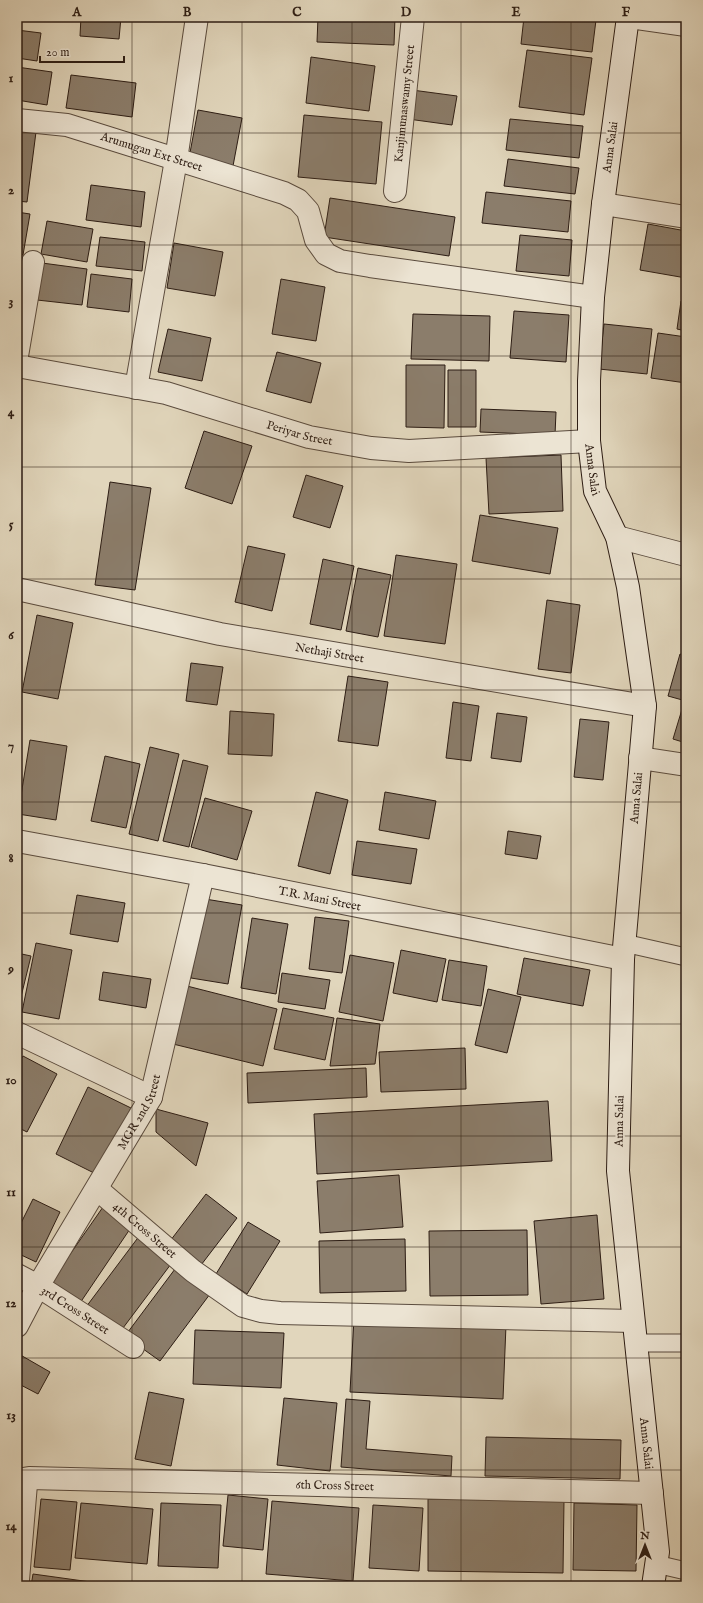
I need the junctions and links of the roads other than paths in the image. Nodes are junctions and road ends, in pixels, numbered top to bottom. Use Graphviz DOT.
graph roads {
  1 [pos="197,17"];
  2 [pos="413,17"];
  3 [pos="629,17"];
  4 [pos="686,25"];
  5 [pos="17,120"];
  6 [pos="176,160"];
  7 [pos="395,191"];
  8 [pos="603,204"];
  9 [pos="686,217"];
  10 [pos="33,262"];
  11 [pos="593,297"];
  12 [pos="17,356"];
  13 [pos="17,366"];
  14 [pos="136,388"];
  15 [pos="589,441"];
  16 [pos="617,538"];
  17 [pos="686,555"];
  18 [pos="17,589"];
  19 [pos="645,706"];
  20 [pos="640,758"];
  21 [pos="686,765"];
  22 [pos="17,841"];
  23 [pos="203,875"];
  24 [pos="623,951"];
  25 [pos="686,957"];
  26 [pos="17,1033"];
  27 [pos="151,1097"];
  28 [pos="97,1190"];
  29 [pos="17,1275"];
  30 [pos="38,1286"];
  31 [pos="633,1321"];
  32 [pos="17,1326"];
  33 [pos="636,1342"];
  34 [pos="686,1343"];
  35 [pos="133,1347"];
  36 [pos="23,1479"];
  37 [pos="652,1493"];
  38 [pos="656,1564"];
  39 [pos="686,1571"];
  40 [pos="20,1586"];
  41 [pos="653,1586"];
  1 -- 6 [label="street"];
  2 -- 7 [label="street, Kanjimunaswamy Street"];
  3 -- 4 [label="street"];
  3 -- 8 [label="street, Anna Salai"];
  5 -- 6 [label="street, Arumugan Ext Street"];
  6 -- 11 [label="street, Arumugan Ext Street"];
  6 -- 14 [label="street"];
  8 -- 9 [label="street"];
  8 -- 11 [label="street, Anna Salai"];
  10 -- 12 [label="street"];
  11 -- 15 [label="street, Anna Salai"];
  13 -- 14 [label="street, Periyar Street"];
  14 -- 15 [label="street, Periyar Street"];
  15 -- 16 [label="street, Anna Salai"];
  16 -- 17 [label="street"];
  16 -- 19 [label="street, Anna Salai"];
  18 -- 19 [label="street, Nethaji Street"];
  19 -- 20 [label="street, Anna Salai"];
  20 -- 21 [label="street"];
  20 -- 24 [label="street, Anna Salai"];
  22 -- 23 [label="street, T.R. Mani Street"];
  23 -- 24 [label="street, T.R. Mani Street"];
  23 -- 27 [label="street, MGR 2nd Street"];
  24 -- 25 [label="lane"];
  24 -- 31 [label="street, Anna Salai"];
  26 -- 27 [label="street"];
  27 -- 28 [label="street, MGR 2nd Street"];
  28 -- 30 [label="street, MGR 2nd Street"];
  28 -- 31 [label="street, 4th Cross Street"];
  29 -- 30 [label="street, 3rd Cross Street"];
  30 -- 32 [label="street, MGR 2nd Street"];
  30 -- 35 [label="street, 3rd Cross Street"];
  31 -- 33 [label="street, Anna Salai"];
  33 -- 34 [label="lane"];
  33 -- 37 [label="street, Anna Salai"];
  36 -- 37 [label="street, 6th Cross Street"];
  36 -- 40 [label="lane"];
  37 -- 38 [label="street, Anna Salai"];
  38 -- 39 [label="lane"];
  38 -- 41 [label="street, Anna Salai"];
}
